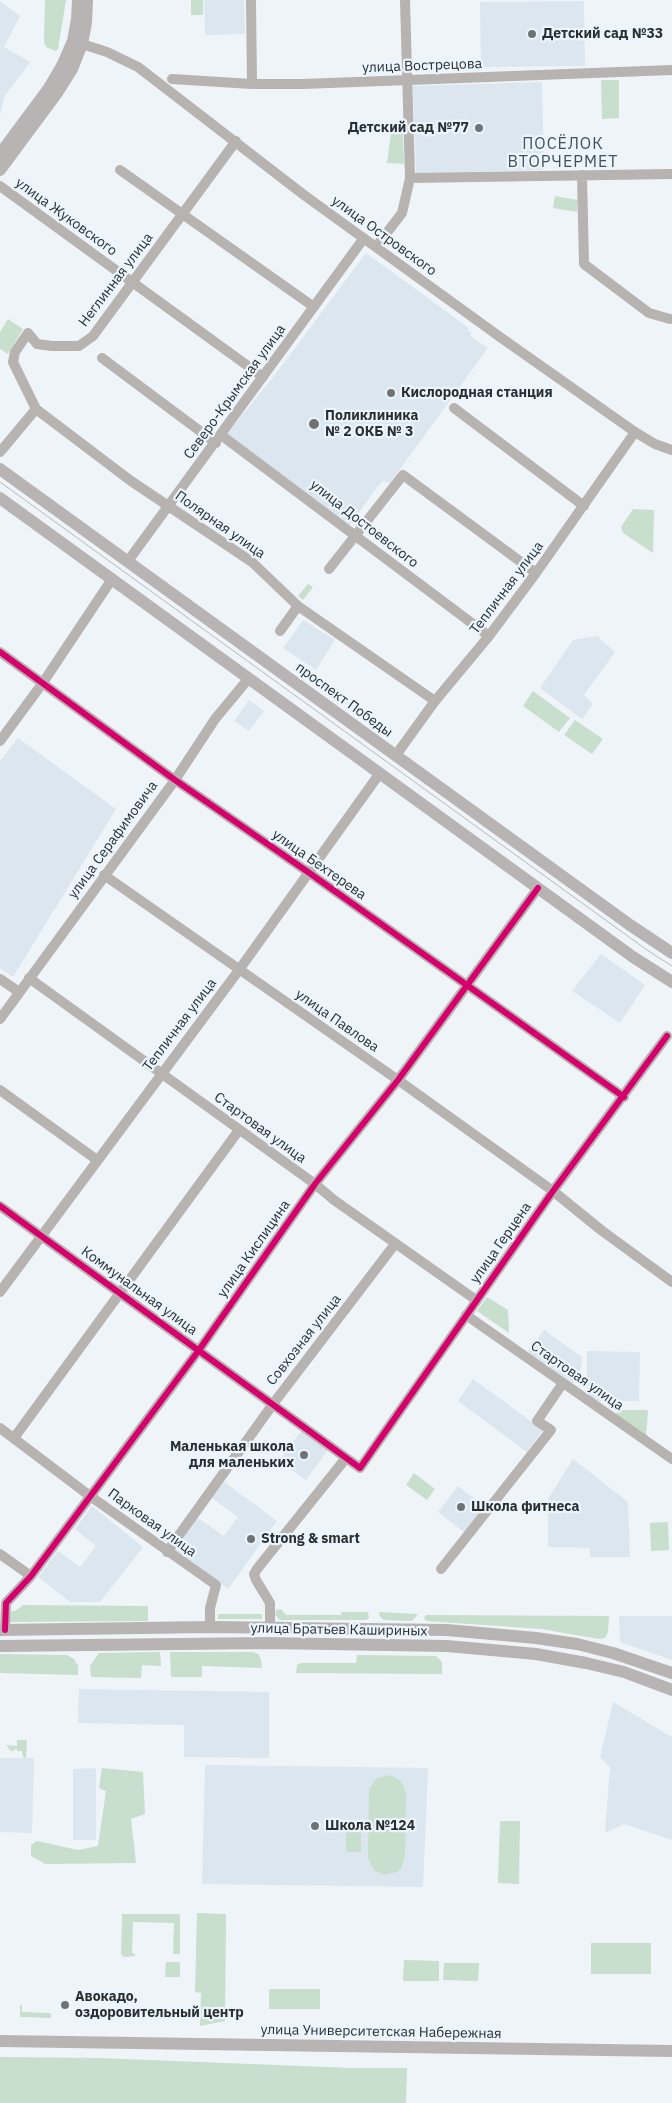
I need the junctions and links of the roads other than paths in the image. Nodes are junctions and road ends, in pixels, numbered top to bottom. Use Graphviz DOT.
graph roads {
  1 [pos="78,0"];
  2 [pos="87,0"];
  3 [pos="251,0"];
  4 [pos="405,0"];
  5 [pos="78,43"];
  6 [pos="672,70"];
  7 [pos="172,79"];
  8 [pos="408,81"];
  9 [pos="252,84"];
  10 [pos="236,141"];
  11 [pos="0,154"];
  12 [pos="0,170"];
  13 [pos="120,170"];
  14 [pos="672,174"];
  15 [pos="582,175"];
  16 [pos="410,178"];
  17 [pos="0,186"];
  18 [pos="184,214"];
  19 [pos="364,238"];
  20 [pos="376,247"];
  21 [pos="131,282"];
  22 [pos="314,307"];
  23 [pos="670,319"];
  24 [pos="102,358"];
  25 [pos="263,376"];
  26 [pos="454,408"];
  27 [pos="36,409"];
  28 [pos="635,432"];
  29 [pos="218,439"];
  30 [pos="672,450"];
  31 [pos="0,452"];
  32 [pos="0,469"];
  33 [pos="0,498"];
  34 [pos="169,506"];
  35 [pos="584,506"];
  36 [pos="354,536"];
  37 [pos="128,561"];
  38 [pos="329,568"];
  39 [pos="536,573"];
  40 [pos="112,579"];
  41 [pos="298,606"];
  42 [pos="280,631"];
  43 [pos="489,636"];
  44 [pos="0,652"];
  45 [pos="249,678"];
  46 [pos="42,684"];
  47 [pos="436,701"];
  48 [pos="0,741"];
  49 [pos="396,755"];
  50 [pos="380,773"];
  51 [pos="174,780"];
  52 [pos="308,872"];
  53 [pos="104,874"];
  54 [pos="538,888"];
  55 [pos="672,953"];
  56 [pos="239,970"];
  57 [pos="0,978"];
  58 [pos="29,978"];
  59 [pos="672,982"];
  60 [pos="466,984"];
  61 [pos="19,992"];
  62 [pos="0,1019"];
  63 [pos="668,1036"];
  64 [pos="162,1074"];
  65 [pos="398,1080"];
  66 [pos="0,1090"];
  67 [pos="624,1097"];
  68 [pos="239,1130"];
  69 [pos="97,1160"];
  70 [pos="315,1184"];
  71 [pos="553,1191"];
  72 [pos="0,1206"];
  73 [pos="41,1237"];
  74 [pos="396,1244"];
  75 [pos="672,1282"];
  76 [pos="0,1292"];
  77 [pos="120,1292"];
  78 [pos="476,1300"];
  79 [pos="466,1315"];
  80 [pos="199,1350"];
  81 [pos="564,1383"];
  82 [pos="272,1404"];
  83 [pos="0,1428"];
  84 [pos="14,1438"];
  85 [pos="346,1458"];
  86 [pos="672,1459"];
  87 [pos="360,1468"];
  88 [pos="90,1496"];
  89 [pos="167,1552"];
  90 [pos="0,1554"];
  91 [pos="442,1569"];
  92 [pos="31,1576"];
  93 [pos="3,1603"];
  94 [pos="210,1627"];
  95 [pos="270,1627"];
  96 [pos="3,1630"];
  97 [pos="0,1646"];
  98 [pos="672,1673"];
  99 [pos="672,1690"];
  100 [pos="0,2041"];
  101 [pos="672,2051"];
  1 -- 5 [label="main road"];
  2 -- 5 [label="main road"];
  3 -- 9 [label="street"];
  4 -- 8 [label="street"];
  5 -- 10 [label="street, улица Островского"];
  5 -- 11 [label="main road"];
  5 -- 12 [label="main road"];
  6 -- 8 [label="street, улица Вострецова"];
  7 -- 9 [label="street, улица Вострецова"];
  8 -- 9 [label="street, улица Вострецова"];
  8 -- 16 [label="street"];
  10 -- 18 [label="street, Неглинная улица"];
  10 -- 19 [label="street, улица Островского"];
  13 -- 18 [label="street"];
  14 -- 15 [label="street"];
  15 -- 16 [label="street"];
  15 -- 23 [label="street"];
  16 -- 20 [label="street"];
  17 -- 21 [label="street, улица Жуковского"];
  18 -- 21 [label="street, Неглинная улица"];
  18 -- 22 [label="street"];
  19 -- 20 [label="street, улица Островского"];
  19 -- 22 [label="street, Северо-Крымская улица"];
  20 -- 28 [label="street, улица Островского"];
  21 -- 25 [label="street, улица Жуковского"];
  21 -- 27 [label="street, Неглинная улица"];
  22 -- 25 [label="street, Северо-Крымская улица"];
  24 -- 29 [label="street, улица Достоевского"];
  25 -- 29 [label="street, Северо-Крымская улица"];
  26 -- 35 [label="street"];
  27 -- 31 [label="street"];
  27 -- 34 [label="street, Полярная улица"];
  28 -- 30 [label="street, улица Островского"];
  28 -- 35 [label="street, Тепличная улица"];
  29 -- 34 [label="street, Северо-Крымская улица"];
  29 -- 36 [label="street, улица Достоевского"];
  32 -- 37 [label="main road, проспект Победы"];
  33 -- 40 [label="main road"];
  34 -- 37 [label="street, Северо-Крымская улица"];
  34 -- 41 [label="street, Полярная улица"];
  35 -- 39 [label="street, Тепличная улица"];
  36 -- 38 [label="street"];
  36 -- 39 [label="street"];
  36 -- 43 [label="street, улица Достоевского"];
  37 -- 49 [label="main road, проспект Победы"];
  39 -- 43 [label="street, Тепличная улица"];
  40 -- 45 [label="main road"];
  40 -- 46 [label="street"];
  41 -- 42 [label="street"];
  41 -- 47 [label="street, Полярная улица"];
  43 -- 47 [label="street, Тепличная улица"];
  44 -- 46 [label="street, улица Бехтерева"];
  45 -- 50 [label="main road"];
  45 -- 51 [label="street, улица Серафимовича"];
  46 -- 48 [label="street"];
  46 -- 51 [label="street, улица Бехтерева"];
  47 -- 49 [label="street, Тепличная улица"];
  49 -- 55 [label="main road, проспект Победы"];
  50 -- 52 [label="street, Тепличная улица"];
  50 -- 54 [label="main road"];
  51 -- 52 [label="street, улица Бехтерева"];
  51 -- 53 [label="street, улица Серафимовича"];
  52 -- 56 [label="street, Тепличная улица"];
  52 -- 60 [label="street, улица Бехтерева"];
  53 -- 56 [label="street, улица Павлова"];
  53 -- 58 [label="street, улица Серафимовича"];
  54 -- 59 [label="main road"];
  54 -- 60 [label="street, улица Кислицина"];
  56 -- 64 [label="street, Тепличная улица"];
  56 -- 65 [label="street, улица Павлова"];
  57 -- 61 [label="street"];
  58 -- 61 [label="street, улица Серафимовича"];
  58 -- 64 [label="street, Стартовая улица"];
  60 -- 65 [label="street, улица Кислицина"];
  60 -- 67 [label="street, улица Бехтерева"];
  61 -- 62 [label="street, улица Серафимовича"];
  63 -- 67 [label="street, улица Герцена"];
  64 -- 68 [label="street, Стартовая улица"];
  64 -- 69 [label="street, Тепличная улица"];
  65 -- 70 [label="street, улица Кислицина"];
  65 -- 71 [label="street, улица Павлова"];
  66 -- 69 [label="street"];
  67 -- 71 [label="street, улица Герцена"];
  68 -- 70 [label="street, Стартовая улица"];
  68 -- 77 [label="street"];
  69 -- 73 [label="street, Тепличная улица"];
  70 -- 74 [label="street, Стартовая улица"];
  70 -- 80 [label="street, улица Кислицина"];
  71 -- 75 [label="street, улица Павлова"];
  71 -- 78 [label="street, улица Герцена"];
  72 -- 73 [label="street, Коммунальная улица"];
  73 -- 76 [label="street, Тепличная улица"];
  73 -- 77 [label="street, Коммунальная улица"];
  74 -- 78 [label="street, Стартовая улица"];
  74 -- 82 [label="street, Совхозная улица"];
  77 -- 80 [label="street, Коммунальная улица"];
  77 -- 84 [label="street"];
  78 -- 79 [label="street, улица Герцена"];
  79 -- 81 [label="street, Стартовая улица"];
  79 -- 87 [label="street, улица Герцена"];
  80 -- 82 [label="street, Коммунальная улица"];
  80 -- 88 [label="street, улица Кислицина"];
  81 -- 86 [label="street, Стартовая улица"];
  81 -- 91 [label="street"];
  82 -- 85 [label="street, Коммунальная улица"];
  82 -- 89 [label="street, Совхозная улица"];
  83 -- 84 [label="street, Парковая улица"];
  84 -- 88 [label="street, Парковая улица"];
  85 -- 87 [label="street, Коммунальная улица"];
  85 -- 95 [label="street"];
  88 -- 89 [label="street, Парковая улица"];
  88 -- 92 [label="street, улица Кислицина"];
  89 -- 94 [label="street, Парковая улица"];
  90 -- 92 [label="street"];
  92 -- 93 [label="street, улица Кислицина"];
  93 -- 96 [label="street, улица Кислицина"];
  94 -- 95 [label="main road, улица Братьев Кашириных"];
  94 -- 96 [label="main road, улица Братьев Кашириных"];
  95 -- 98 [label="main road, улица Братьев Кашириных"];
  97 -- 99 [label="main road, улица Братьев Кашириных"];
  100 -- 101 [label="main road, улица Университетская Набережная"];
}
